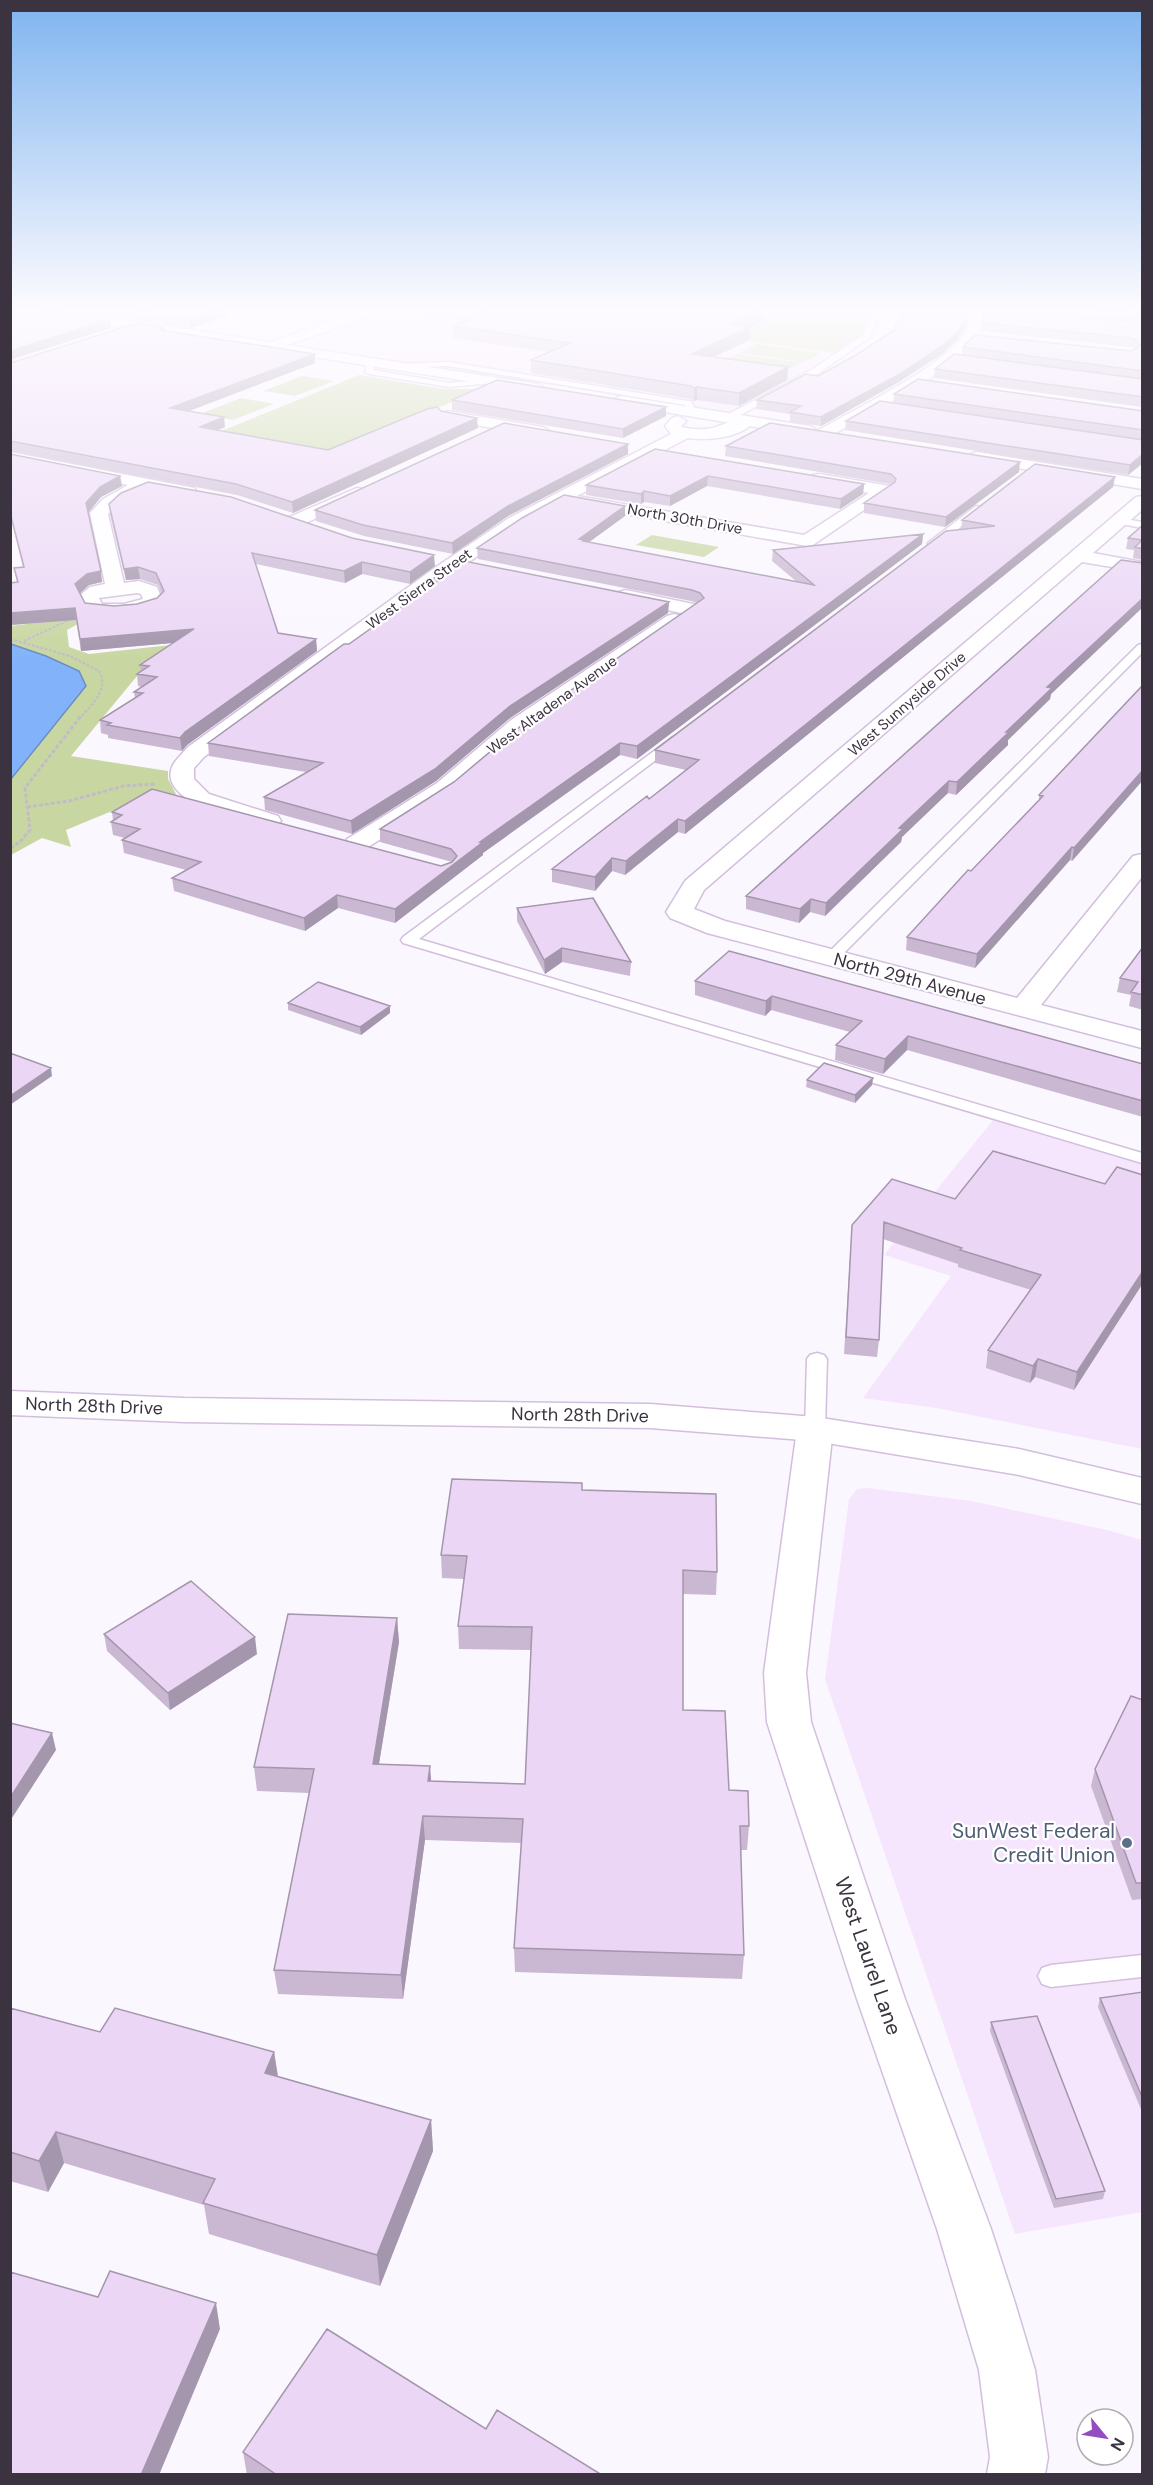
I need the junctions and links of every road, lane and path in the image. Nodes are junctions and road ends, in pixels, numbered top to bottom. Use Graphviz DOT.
graph roads {
  1 [pos="499,427"];
  2 [pos="514,427"];
  3 [pos="673,427"];
  4 [pos="735,427"];
  5 [pos="786,427"];
  6 [pos="835,427"];
  7 [pos="685,433"];
  8 [pos="825,433"];
  9 [pos="560,435"];
  10 [pos="848,437"];
  11 [pos="472,440"];
  12 [pos="628,446"];
  13 [pos="651,450"];
  14 [pos="675,454"];
  15 [pos="965,456"];
  16 [pos="10,457"];
  17 [pos="55,465"];
  18 [pos="1035,467"];
  19 [pos="10,469"];
  20 [pos="803,476"];
  21 [pos="1017,480"];
  22 [pos="377,483"];
  23 [pos="148,484"];
  24 [pos="1143,484"];
  25 [pos="207,495"];
  26 [pos="563,498"];
  27 [pos="990,500"];
  28 [pos="1143,501"];
  29 [pos="274,515"];
  30 [pos="1120,521"];
  31 [pos="293,522"];
  32 [pos="1143,525"];
  33 [pos="323,532"];
  34 [pos="917,556"];
  35 [pos="1079,556"];
  36 [pos="435,557"];
  37 [pos="456,562"];
  38 [pos="480,566"];
  39 [pos="1143,567"];
  40 [pos="116,589"];
  41 [pos="609,592"];
  42 [pos="94,609"];
  43 [pos="10,639"];
  44 [pos="22,642"];
  45 [pos="1143,647"];
  46 [pos="683,734"];
  47 [pos="182,781"];
  48 [pos="27,807"];
  49 [pos="289,826"];
  50 [pos="10,848"];
  51 [pos="388,853"];
  52 [pos="1143,861"];
  53 [pos="679,912"];
  54 [pos="831,958"];
  55 [pos="1023,1008"];
  56 [pos="1143,1040"];
  57 [pos="1143,1158"];
  58 [pos="817,1359"];
  59 [pos="10,1403"];
  60 [pos="815,1429"];
  61 [pos="1143,1491"];
  62 [pos="1143,1966"];
  63 [pos="1052,1976"];
  64 [pos="1016,2475"];
  1 -- 11 [label="street"];
  2 -- 9 [label="street"];
  3 -- 7 [label="street"];
  4 -- 7 [label="street, West Sierra Street"];
  5 -- 8 [label="street"];
  6 -- 8 [label="street"];
  7 -- 13 [label="street, West Sierra Street"];
  8 -- 10 [label="street"];
  12 -- 13 [label="street"];
  13 -- 14 [label="street"];
  13 -- 26 [label="street, West Sierra Street"];
  15 -- 18 [label="street"];
  16 -- 17 [label="street"];
  17 -- 19 [label="street"];
  17 -- 23 [label="street"];
  18 -- 21 [label="lane"];
  18 -- 24 [label="street"];
  20 -- 26 [label="street, North 30th Drive"];
  22 -- 31 [label="street"];
  23 -- 25 [label="street"];
  23 -- 40 [label="street"];
  26 -- 37 [label="street, West Sierra Street"];
  27 -- 34 [label="lane"];
  28 -- 30 [label="street, West Sunnyside Drive"];
  29 -- 31 [label="street"];
  30 -- 32 [label="lane"];
  30 -- 35 [label="street, West Sunnyside Drive"];
  31 -- 33 [label="street"];
  35 -- 39 [label="street"];
  35 -- 53 [label="street, West Sunnyside Drive"];
  36 -- 37 [label="street"];
  37 -- 38 [label="street"];
  37 -- 47 [label="street, West Sierra Street"];
  40 -- 42 [label="street"];
  40 -- 42 [label="street"];
  41 -- 51 [label="street, West Altadena Avenue"];
  42 -- 44 [label="path"];
  43 -- 44 [label="path"];
  44 -- 48 [label="path"];
  45 -- 54 [label="lane"];
  46 -- 57 [label="lane"];
  47 -- 48 [label="path"];
  47 -- 49 [label="street"];
  48 -- 50 [label="path"];
  52 -- 55 [label="street"];
  53 -- 54 [label="street, North 29th Avenue"];
  54 -- 55 [label="street, North 29th Avenue"];
  55 -- 56 [label="street, North 29th Avenue"];
  58 -- 60 [label="lane"];
  59 -- 60 [label="street, North 28th Drive"];
  60 -- 61 [label="street, North 28th Drive"];
  60 -- 64 [label="street, West Laurel Lane"];
  62 -- 63 [label="lane"];
}
